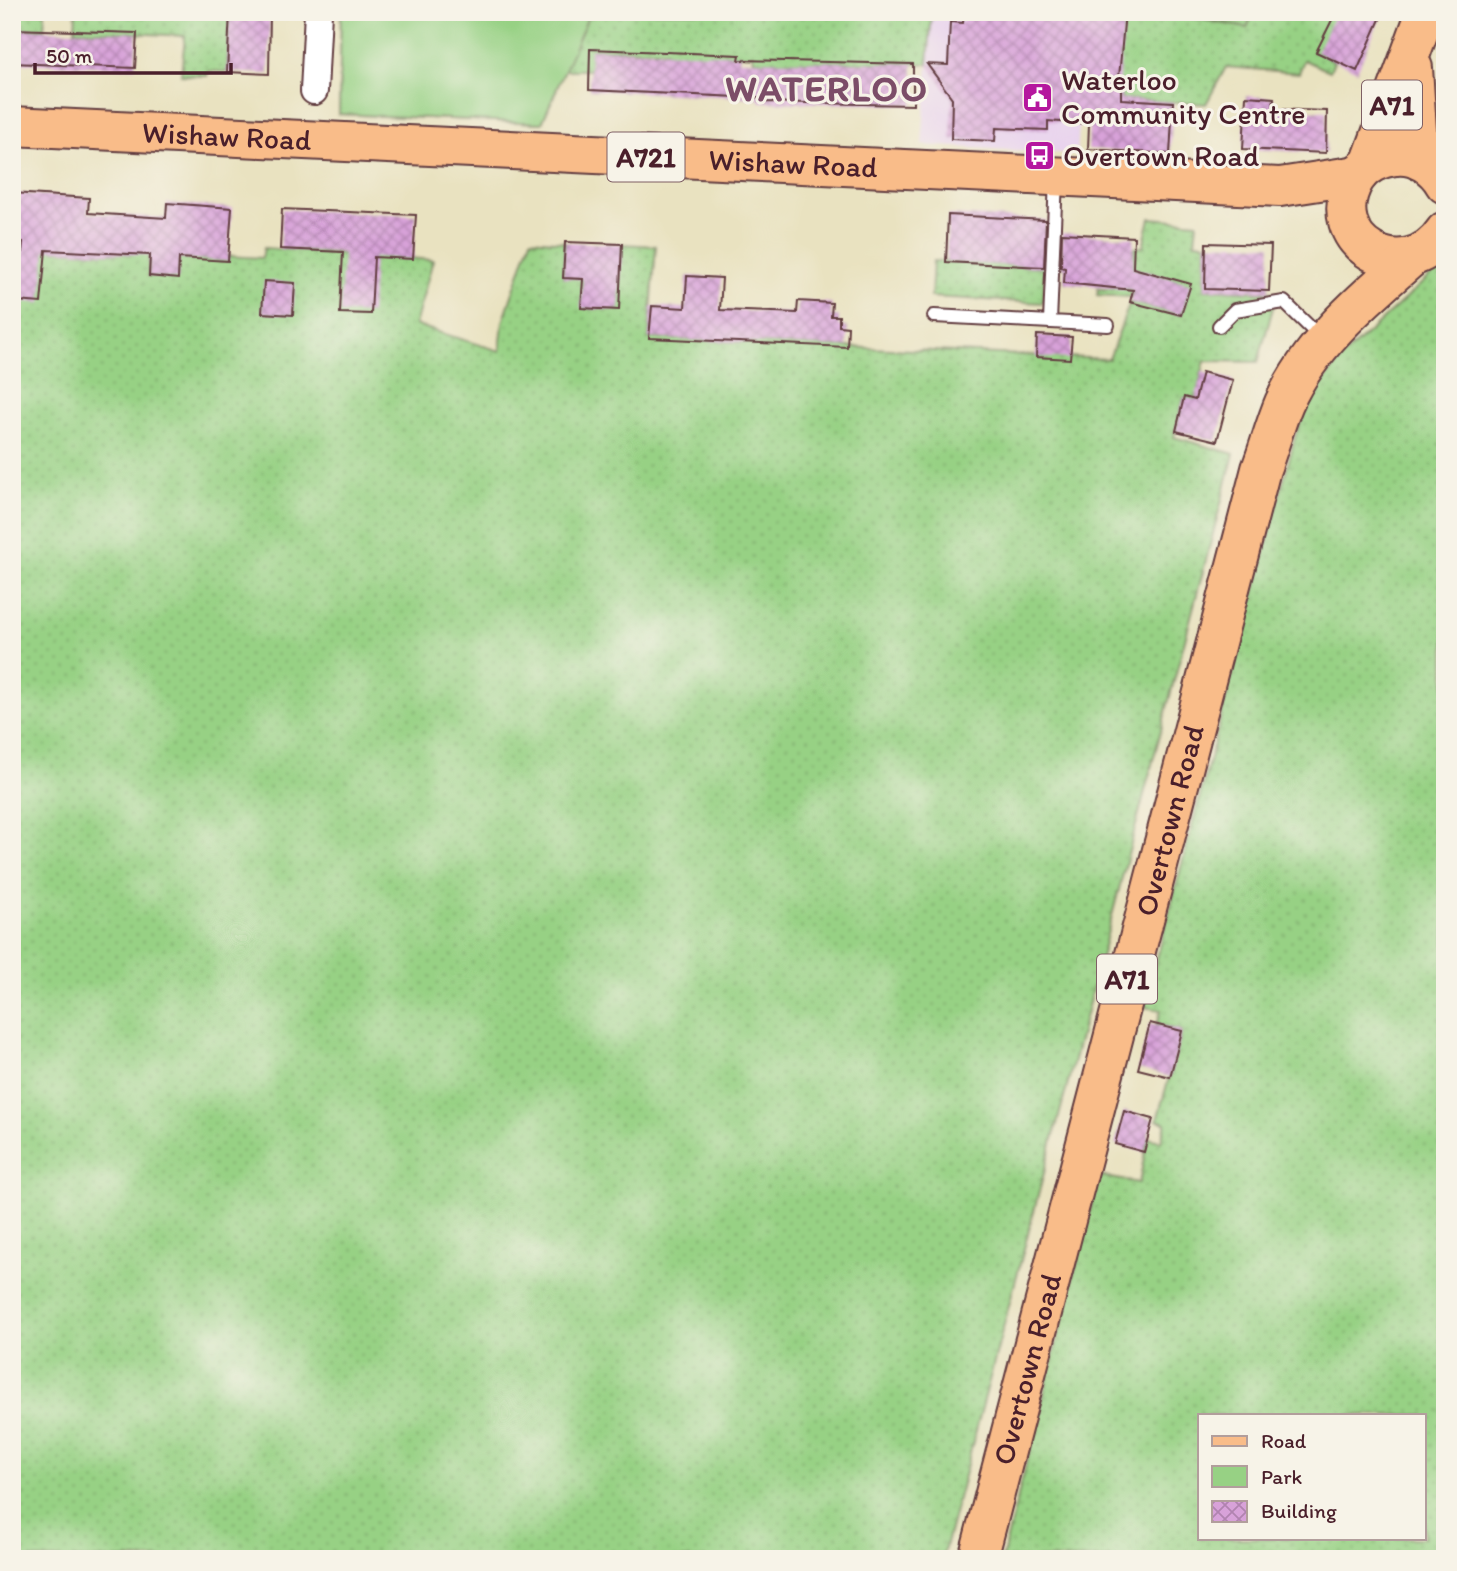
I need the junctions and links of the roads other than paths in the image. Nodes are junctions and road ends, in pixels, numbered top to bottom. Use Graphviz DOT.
graph roads {
  1 [pos="318,12"];
  2 [pos="1418,29"];
  3 [pos="314,91"];
  4 [pos="12,126"];
  5 [pos="1364,170"];
  6 [pos="1056,175"];
  7 [pos="1438,177"];
  8 [pos="1280,187"];
  9 [pos="1445,231"];
  10 [pos="1356,237"];
  11 [pos="1411,258"];
  12 [pos="1354,307"];
  13 [pos="934,316"];
  14 [pos="1050,322"];
  15 [pos="1108,325"];
  16 [pos="1219,326"];
  17 [pos="1324,341"];
  18 [pos="978,1559"];
  1 -- 3 [label="street"];
  2 -- 5 [label="main road, A71"];
  2 -- 7 [label="main road, A71"];
  4 -- 6 [label="main road, Wishaw Road / A721"];
  5 -- 7 [label="main road, Wishaw Road"];
  5 -- 8 [label="main road, Wishaw Road / A721"];
  5 -- 10 [label="main road"];
  6 -- 8 [label="main road, Wishaw Road / A721"];
  6 -- 14 [label="lane"];
  8 -- 10 [label="main road, Wishaw Road / A721"];
  9 -- 11 [label="main road, Overtown Road"];
  10 -- 11 [label="main road, Wishaw Road"];
  10 -- 12 [label="main road"];
  11 -- 12 [label="main road, Overtown Road / A71"];
  12 -- 17 [label="main road, Overtown Road / A71"];
  13 -- 14 [label="lane"];
  14 -- 15 [label="lane"];
  16 -- 17 [label="lane"];
  17 -- 18 [label="main road, Overtown Road / A71"];
}
